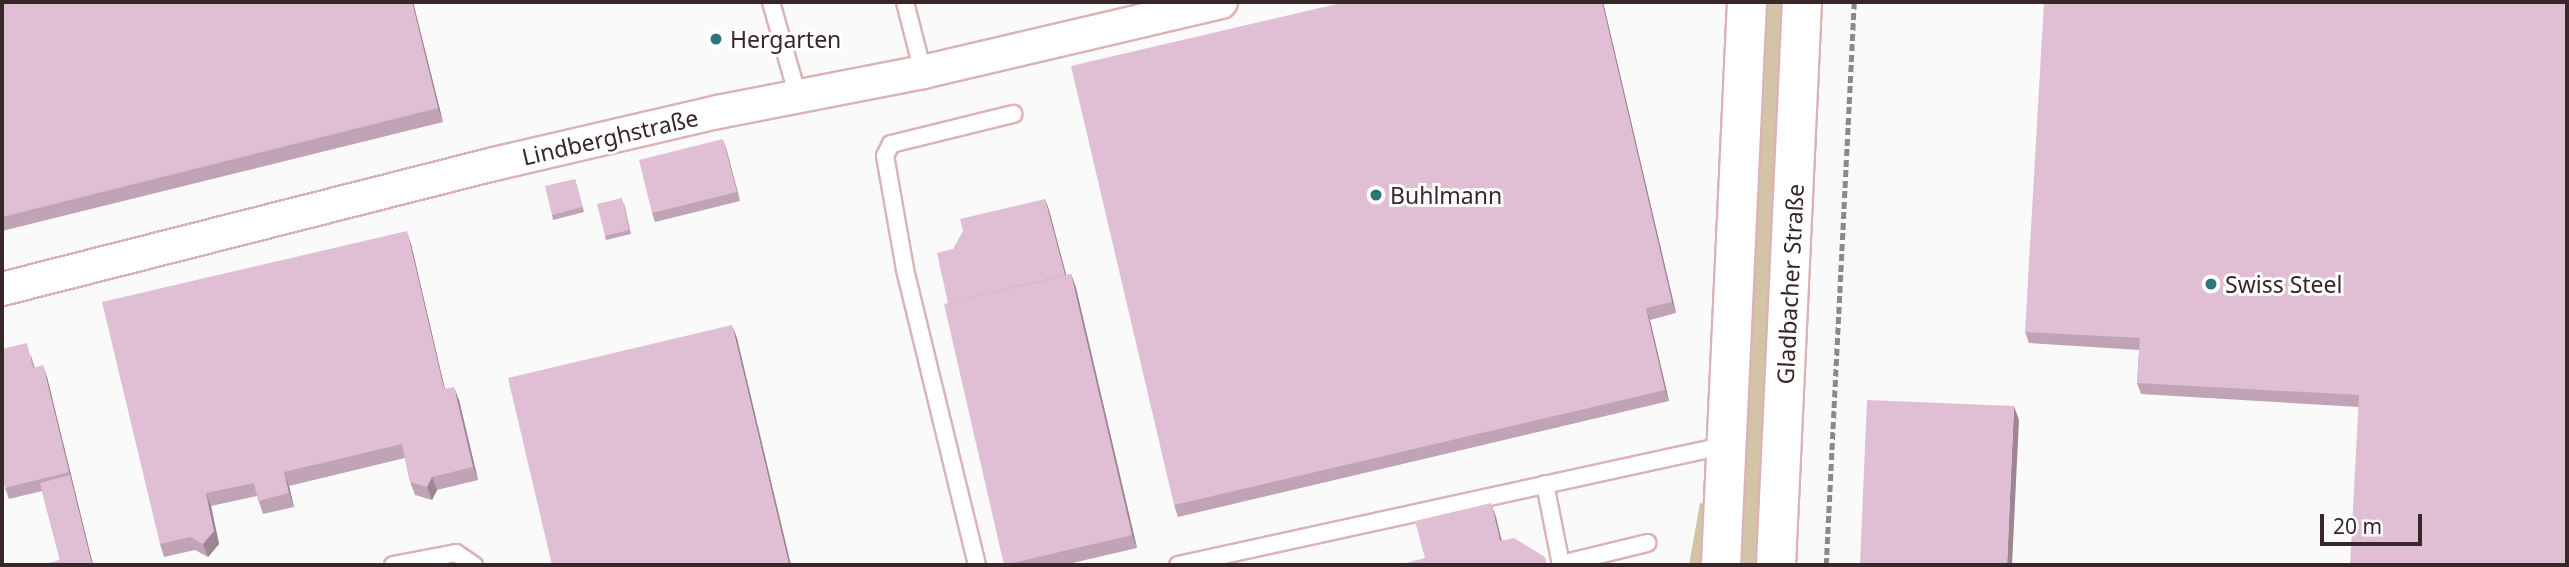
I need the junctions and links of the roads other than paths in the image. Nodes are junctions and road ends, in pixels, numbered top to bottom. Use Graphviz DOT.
graph roads {
  1 [pos="771,2"];
  2 [pos="905,2"];
  3 [pos="1221,2"];
  4 [pos="1746,2"];
  5 [pos="1802,2"];
  6 [pos="923,72"];
  7 [pos="798,97"];
  8 [pos="1013,114"];
  9 [pos="2,289"];
  10 [pos="1727,445"];
  11 [pos="1545,484"];
  12 [pos="1647,543"];
  13 [pos="393,565"];
  14 [pos="474,565"];
  15 [pos="977,565"];
  16 [pos="1178,565"];
  17 [pos="1561,565"];
  18 [pos="1721,565"];
  19 [pos="1776,565"];
  1 -- 7 [label="lane"];
  2 -- 6 [label="lane"];
  3 -- 6 [label="street, Lindberghstraße"];
  4 -- 10 [label="main road"];
  5 -- 19 [label="main road, Gladbacher Straße"];
  6 -- 7 [label="street, Lindberghstraße"];
  7 -- 9 [label="street, Lindberghstraße"];
  8 -- 15 [label="lane"];
  10 -- 11 [label="lane"];
  10 -- 18 [label="main road"];
  11 -- 16 [label="lane"];
  11 -- 17 [label="lane"];
  12 -- 17 [label="lane"];
  13 -- 14 [label="lane"];
}
